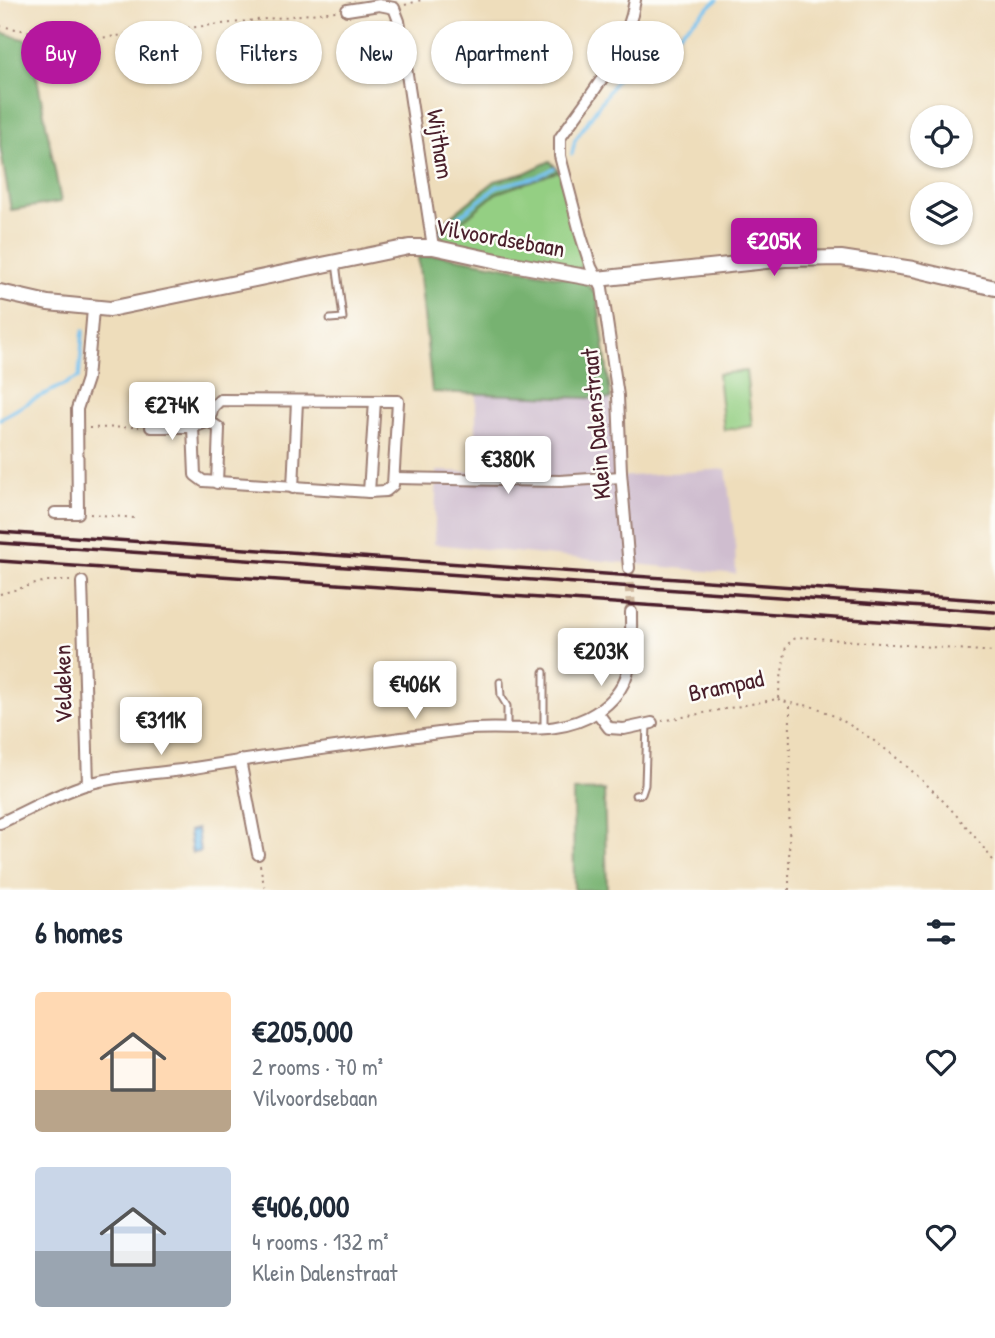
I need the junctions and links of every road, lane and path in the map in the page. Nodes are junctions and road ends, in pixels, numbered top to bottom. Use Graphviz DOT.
graph roads {
  1 [pos="421,0"];
  2 [pos="635,0"];
  3 [pos="394,8"];
  4 [pos="347,10"];
  5 [pos="0,26"];
  6 [pos="433,247"];
  7 [pos="336,263"];
  8 [pos="597,279"];
  9 [pos="995,288"];
  10 [pos="0,292"];
  11 [pos="93,309"];
  12 [pos="330,319"];
  13 [pos="297,401"];
  14 [pos="375,401"];
  15 [pos="209,421"];
  16 [pos="151,427"];
  17 [pos="193,427"];
  18 [pos="77,428"];
  19 [pos="621,477"];
  20 [pos="394,478"];
  21 [pos="217,483"];
  22 [pos="293,488"];
  23 [pos="369,492"];
  24 [pos="55,513"];
  25 [pos="79,513"];
  26 [pos="135,519"];
  27 [pos="628,568"];
  28 [pos="82,582"];
  29 [pos="0,594"];
  30 [pos="631,612"];
  31 [pos="995,652"];
  32 [pos="544,672"];
  33 [pos="500,682"];
  34 [pos="778,699"];
  35 [pos="789,705"];
  36 [pos="597,712"];
  37 [pos="650,724"];
  38 [pos="507,729"];
  39 [pos="544,729"];
  40 [pos="240,760"];
  41 [pos="88,784"];
  42 [pos="635,795"];
  43 [pos="0,823"];
  44 [pos="258,854"];
  45 [pos="995,863"];
  46 [pos="265,890"];
  47 [pos="789,890"];
  1 -- 3 [label="path"];
  2 -- 8 [label="street, Klein Dalenstraat"];
  3 -- 4 [label="street"];
  3 -- 6 [label="street, Wijtham"];
  4 -- 5 [label="path"];
  6 -- 7 [label="street, Vilvoordsebaan"];
  6 -- 8 [label="street, Vilvoordsebaan"];
  7 -- 11 [label="street, Vilvoordsebaan"];
  7 -- 12 [label="lane"];
  8 -- 9 [label="street, Vilvoordsebaan"];
  8 -- 19 [label="street, Klein Dalenstraat"];
  10 -- 11 [label="street, Vilvoordsebaan"];
  11 -- 18 [label="street"];
  13 -- 14 [label="street"];
  13 -- 15 [label="street"];
  13 -- 22 [label="street"];
  14 -- 20 [label="street"];
  14 -- 23 [label="street"];
  15 -- 17 [label="street"];
  15 -- 21 [label="street"];
  16 -- 17 [label="street"];
  16 -- 18 [label="path"];
  17 -- 21 [label="street"];
  18 -- 25 [label="street"];
  19 -- 20 [label="street"];
  19 -- 27 [label="street, Klein Dalenstraat"];
  20 -- 23 [label="street"];
  21 -- 22 [label="street"];
  22 -- 23 [label="street"];
  24 -- 25 [label="street"];
  25 -- 26 [label="path"];
  28 -- 29 [label="path"];
  28 -- 41 [label="street, Veldeken"];
  30 -- 36 [label="street"];
  31 -- 34 [label="path, Brampad"];
  32 -- 39 [label="lane"];
  33 -- 38 [label="lane"];
  34 -- 35 [label="path"];
  34 -- 37 [label="path, Brampad"];
  35 -- 45 [label="path"];
  35 -- 47 [label="path"];
  36 -- 37 [label="street"];
  36 -- 39 [label="street"];
  37 -- 42 [label="lane"];
  38 -- 39 [label="street"];
  38 -- 40 [label="street"];
  40 -- 41 [label="street"];
  40 -- 44 [label="street"];
  41 -- 43 [label="street"];
  44 -- 46 [label="path"];
}
